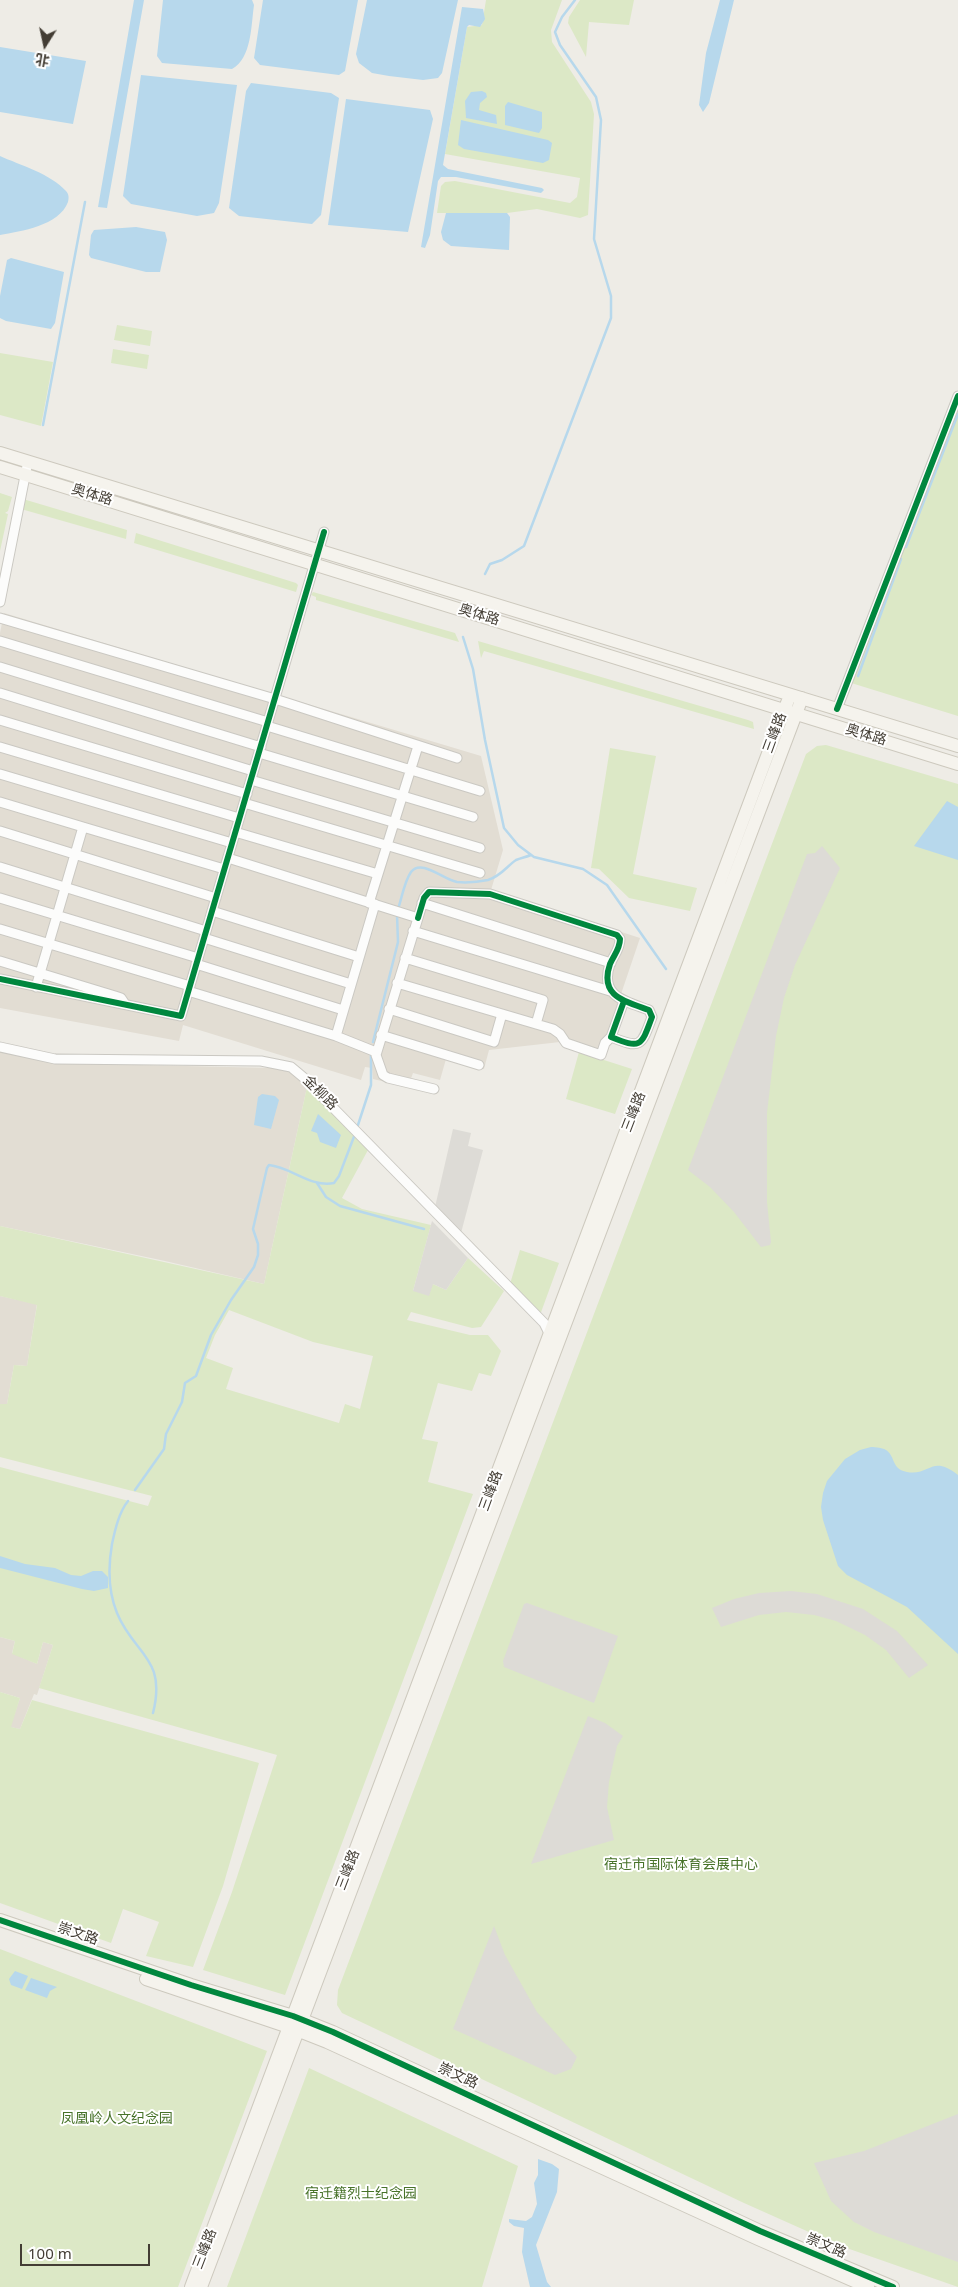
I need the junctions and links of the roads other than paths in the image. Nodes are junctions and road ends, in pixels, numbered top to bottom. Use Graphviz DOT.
graph roads {
  1 [pos="958,396"];
  2 [pos="0,453"];
  3 [pos="28,461"];
  4 [pos="0,467"];
  5 [pos="26,475"];
  6 [pos="324,532"];
  7 [pos="319,550"];
  8 [pos="315,564"];
  9 [pos="0,602"];
  10 [pos="0,618"];
  11 [pos="0,641"];
  12 [pos="0,667"];
  13 [pos="0,693"];
  14 [pos="790,695"];
  15 [pos="802,698"];
  16 [pos="275,699"];
  17 [pos="837,709"];
  18 [pos="784,710"];
  19 [pos="797,714"];
  20 [pos="0,720"];
  21 [pos="267,724"];
  22 [pos="418,746"];
  23 [pos="958,746"];
  24 [pos="0,747"];
  25 [pos="260,750"];
  26 [pos="457,758"];
  27 [pos="958,764"];
  28 [pos="411,770"];
  29 [pos="0,774"];
  30 [pos="252,775"];
  31 [pos="480,791"];
  32 [pos="402,796"];
  33 [pos="245,799"];
  34 [pos="0,802"];
  35 [pos="473,817"];
  36 [pos="239,818"];
  37 [pos="394,822"];
  38 [pos="83,827"];
  39 [pos="0,831"];
  40 [pos="235,832"];
  41 [pos="232,843"];
  42 [pos="387,845"];
  43 [pos="480,848"];
  44 [pos="75,854"];
  45 [pos="228,858"];
  46 [pos="0,867"];
  47 [pos="224,869"];
  48 [pos="480,873"];
  49 [pos="378,874"];
  50 [pos="66,887"];
  51 [pos="0,898"];
  52 [pos="216,898"];
  53 [pos="372,904"];
  54 [pos="422,904"];
  55 [pos="212,912"];
  56 [pos="57,915"];
  57 [pos="418,918"];
  58 [pos="0,929"];
  59 [pos="413,931"];
  60 [pos="205,934"];
  61 [pos="49,944"];
  62 [pos="359,957"];
  63 [pos="405,958"];
  64 [pos="0,961"];
  65 [pos="197,961"];
  66 [pos="611,963"];
  67 [pos="40,973"];
  68 [pos="0,979"];
  69 [pos="397,983"];
  70 [pos="351,984"];
  71 [pos="36,986"];
  72 [pos="189,989"];
  73 [pos="610,991"];
  74 [pos="624,1001"];
  75 [pos="125,1005"];
  76 [pos="389,1009"];
  77 [pos="344,1010"];
  78 [pos="502,1014"];
  79 [pos="536,1024"];
  80 [pos="649,1025"];
  81 [pos="671,1028"];
  82 [pos="381,1035"];
  83 [pos="336,1036"];
  84 [pos="611,1038"];
  85 [pos="0,1047"];
  86 [pos="376,1052"];
  87 [pos="479,1065"];
  88 [pos="434,1089"];
  89 [pos="549,1333"];
  90 [pos="0,1920"];
  91 [pos="0,1928"];
  92 [pos="296,2023"];
  93 [pos="191,2287"];
  94 [pos="201,2287"];
  95 [pos="868,2287"];
  96 [pos="893,2287"];
  1 -- 17 [label="street"];
  2 -- 3 [label="main road, 奥体路"];
  3 -- 5 [label="street"];
  3 -- 7 [label="main road, 奥体路"];
  4 -- 5 [label="main road, 奥体路"];
  5 -- 8 [label="main road, 奥体路"];
  5 -- 9 [label="street"];
  6 -- 7 [label="street"];
  7 -- 8 [label="street"];
  7 -- 14 [label="main road, 奥体路"];
  8 -- 16 [label="street"];
  8 -- 18 [label="main road, 奥体路"];
  10 -- 16 [label="street"];
  11 -- 21 [label="street"];
  12 -- 25 [label="street"];
  13 -- 30 [label="street"];
  14 -- 15 [label="main road, 奥体路"];
  14 -- 18 [label="main road, 三峰路"];
  15 -- 17 [label="main road, 奥体路"];
  15 -- 19 [label="main road, 三峰路"];
  16 -- 21 [label="street"];
  16 -- 22 [label="street"];
  17 -- 23 [label="main road, 奥体路"];
  18 -- 19 [label="main road, 奥体路"];
  18 -- 81 [label="main road, 三峰路"];
  19 -- 27 [label="main road, 奥体路"];
  19 -- 81 [label="main road, 三峰路"];
  20 -- 33 [label="street"];
  21 -- 25 [label="street"];
  21 -- 28 [label="street"];
  22 -- 26 [label="street"];
  22 -- 28 [label="street"];
  24 -- 36 [label="street"];
  25 -- 30 [label="street"];
  25 -- 32 [label="street"];
  28 -- 31 [label="street"];
  28 -- 32 [label="street"];
  29 -- 41 [label="street"];
  30 -- 33 [label="street"];
  30 -- 37 [label="street"];
  32 -- 35 [label="street"];
  32 -- 37 [label="street"];
  33 -- 36 [label="street"];
  33 -- 42 [label="street"];
  34 -- 38 [label="street"];
  36 -- 40 [label="street"];
  37 -- 42 [label="street"];
  37 -- 43 [label="street"];
  38 -- 44 [label="street"];
  38 -- 47 [label="street"];
  39 -- 44 [label="street"];
  40 -- 41 [label="street"];
  40 -- 49 [label="street"];
  41 -- 45 [label="street"];
  42 -- 48 [label="street"];
  42 -- 49 [label="street"];
  44 -- 50 [label="street"];
  44 -- 52 [label="street"];
  45 -- 47 [label="street"];
  45 -- 53 [label="street"];
  46 -- 50 [label="street"];
  47 -- 52 [label="street"];
  49 -- 53 [label="street"];
  50 -- 56 [label="street"];
  50 -- 60 [label="street"];
  51 -- 56 [label="street"];
  52 -- 55 [label="street"];
  53 -- 57 [label="street"];
  53 -- 62 [label="street"];
  54 -- 57 [label="street"];
  54 -- 66 [label="street"];
  54 -- 66 [label="street"];
  55 -- 60 [label="street"];
  55 -- 62 [label="street"];
  56 -- 61 [label="street"];
  56 -- 65 [label="street"];
  57 -- 59 [label="street"];
  58 -- 61 [label="street"];
  59 -- 63 [label="street"];
  59 -- 73 [label="street"];
  60 -- 65 [label="street"];
  60 -- 70 [label="street"];
  61 -- 67 [label="street"];
  61 -- 72 [label="street"];
  62 -- 70 [label="street"];
  63 -- 69 [label="street"];
  63 -- 79 [label="street"];
  64 -- 67 [label="street"];
  65 -- 72 [label="street"];
  65 -- 77 [label="street"];
  66 -- 73 [label="street"];
  67 -- 71 [label="street"];
  67 -- 75 [label="street"];
  68 -- 71 [label="street"];
  69 -- 76 [label="street"];
  69 -- 78 [label="street"];
  70 -- 77 [label="street"];
  71 -- 75 [label="street"];
  72 -- 75 [label="street"];
  72 -- 83 [label="street"];
  73 -- 74 [label="street"];
  74 -- 80 [label="street"];
  74 -- 84 [label="street"];
  76 -- 78 [label="street"];
  76 -- 82 [label="street"];
  77 -- 83 [label="street"];
  78 -- 79 [label="street"];
  79 -- 84 [label="street"];
  80 -- 81 [label="street"];
  80 -- 84 [label="street"];
  81 -- 89 [label="main road, 三峰路"];
  81 -- 92 [label="main road, 三峰路"];
  82 -- 86 [label="street"];
  82 -- 87 [label="street"];
  83 -- 86 [label="street"];
  85 -- 89 [label="street, 金柳路"];
  86 -- 88 [label="street"];
  89 -- 92 [label="main road, 三峰路"];
  90 -- 92 [label="main road, 崇文路"];
  91 -- 92 [label="main road, 崇文路"];
  92 -- 93 [label="main road, 三峰路"];
  92 -- 94 [label="main road, 三峰路"];
  92 -- 95 [label="main road, 崇文路"];
  92 -- 96 [label="main road, 崇文路"];
}
